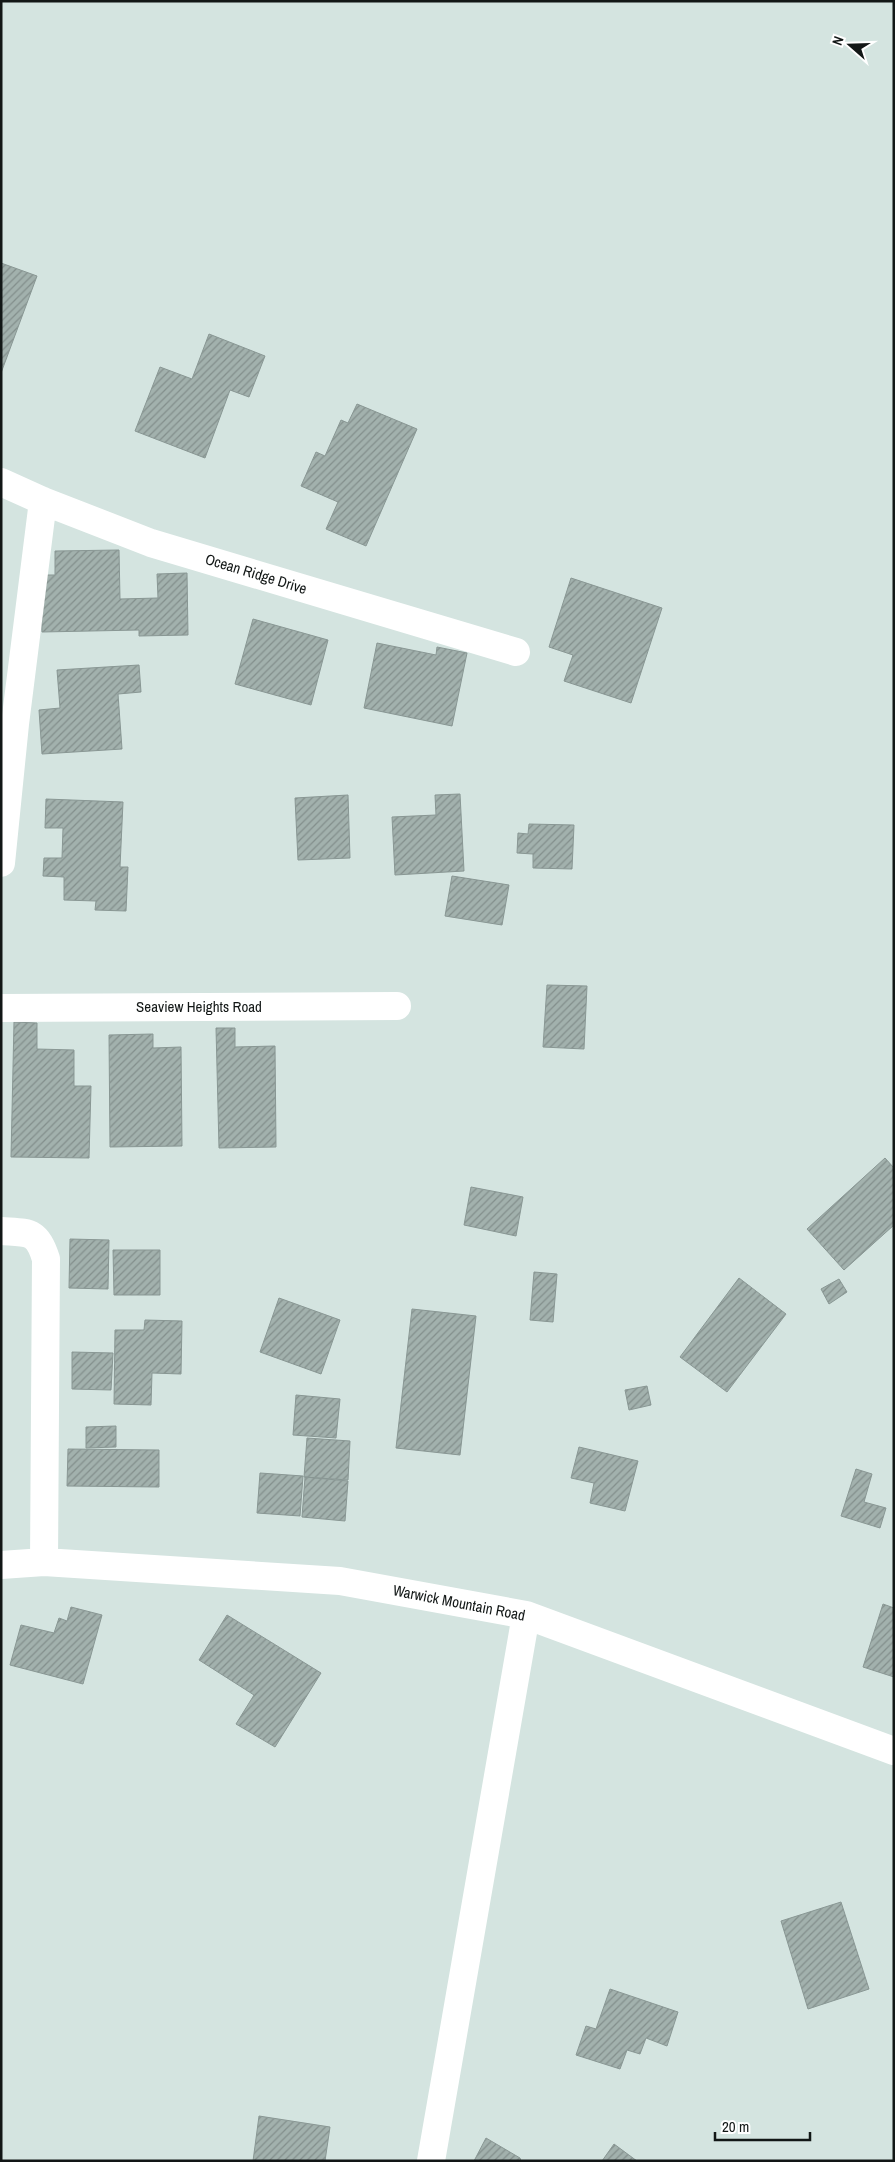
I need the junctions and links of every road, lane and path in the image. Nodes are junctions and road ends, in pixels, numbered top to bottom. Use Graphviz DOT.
graph roads {
  1 [pos="1,482"];
  2 [pos="43,501"];
  3 [pos="516,652"];
  4 [pos="1,863"];
  5 [pos="397,1006"];
  6 [pos="1,1008"];
  7 [pos="1,1231"];
  8 [pos="44,1562"];
  9 [pos="1,1565"];
  10 [pos="526,1615"];
  11 [pos="894,1752"];
  12 [pos="431,2161"];
  1 -- 2 [label="street, Ocean Ridge Drive"];
  2 -- 3 [label="street, Ocean Ridge Drive"];
  2 -- 4 [label="street"];
  5 -- 6 [label="street, Seaview Heights Road"];
  7 -- 8 [label="street"];
  8 -- 9 [label="street, Warwick Mountain Road"];
  8 -- 10 [label="street, Warwick Mountain Road"];
  10 -- 11 [label="street, Warwick Mountain Road"];
  10 -- 12 [label="street"];
}
